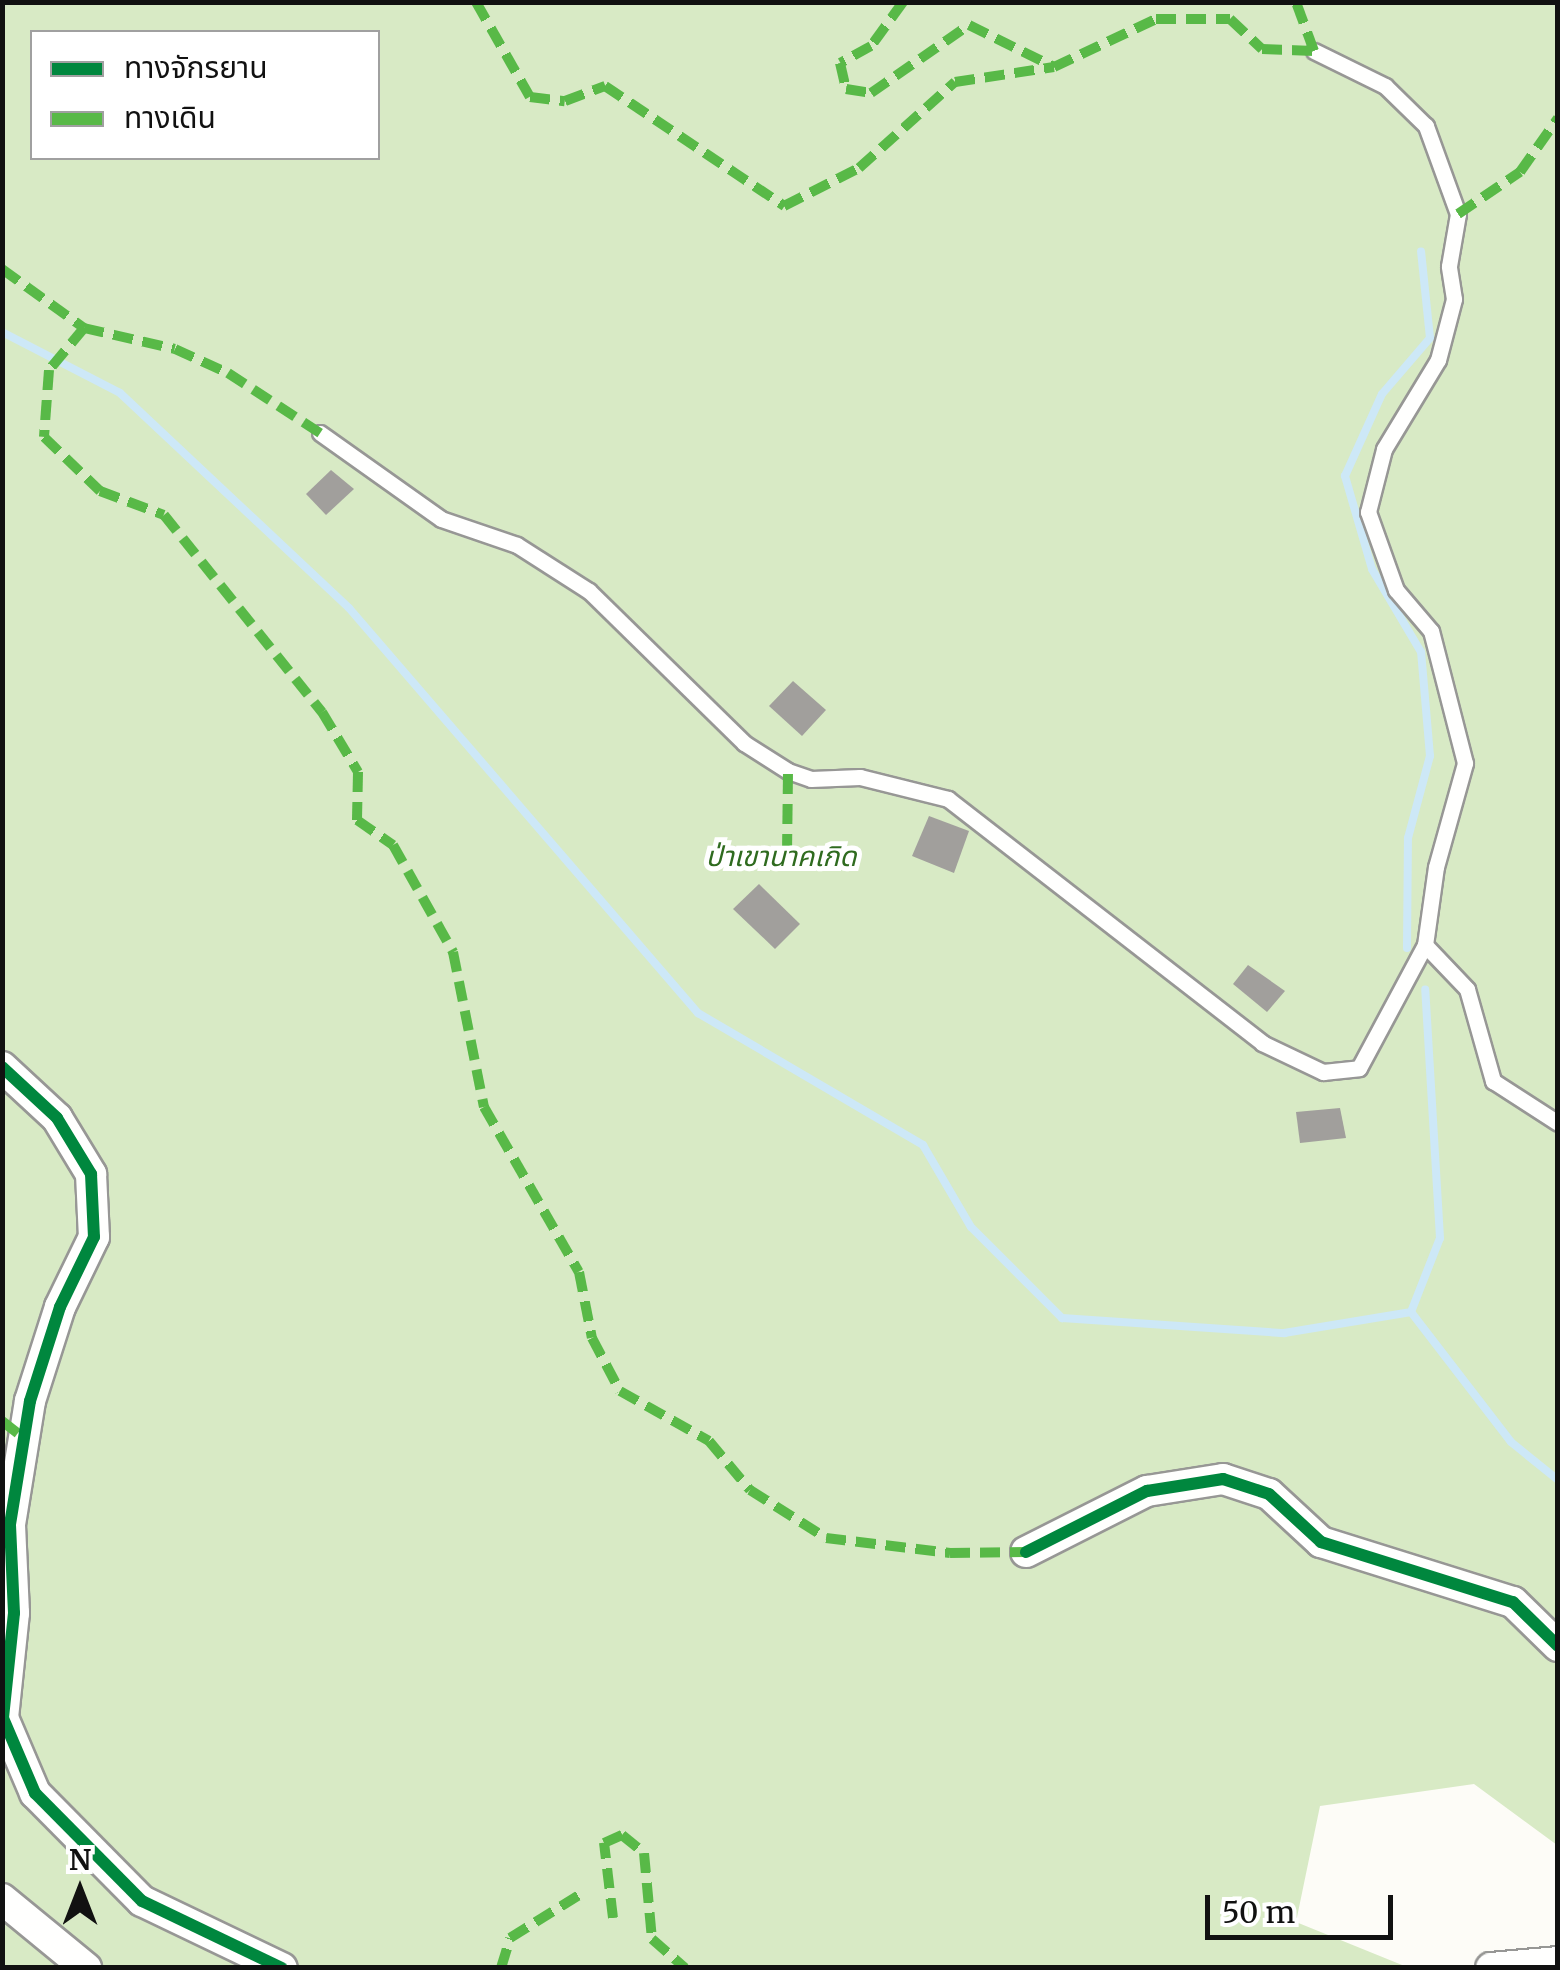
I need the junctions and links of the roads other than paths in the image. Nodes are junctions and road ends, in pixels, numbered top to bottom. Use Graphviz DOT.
graph roads {
  1 [pos="1314,51"];
  2 [pos="320,433"];
  3 [pos="1426,945"];
  4 [pos="2,1067"];
  5 [pos="1558,1124"];
  6 [pos="1026,1552"];
  7 [pos="1558,1646"];
  8 [pos="2,1899"];
  9 [pos="1558,1962"];
  10 [pos="86,1968"];
  11 [pos="282,1968"];
  12 [pos="1491,1968"];
  1 -- 3 [label="lane"];
  2 -- 3 [label="lane"];
  3 -- 5 [label="lane"];
  4 -- 11 [label="street"];
  6 -- 7 [label="street"];
  8 -- 10 [label="street"];
  9 -- 12 [label="street"];
}
